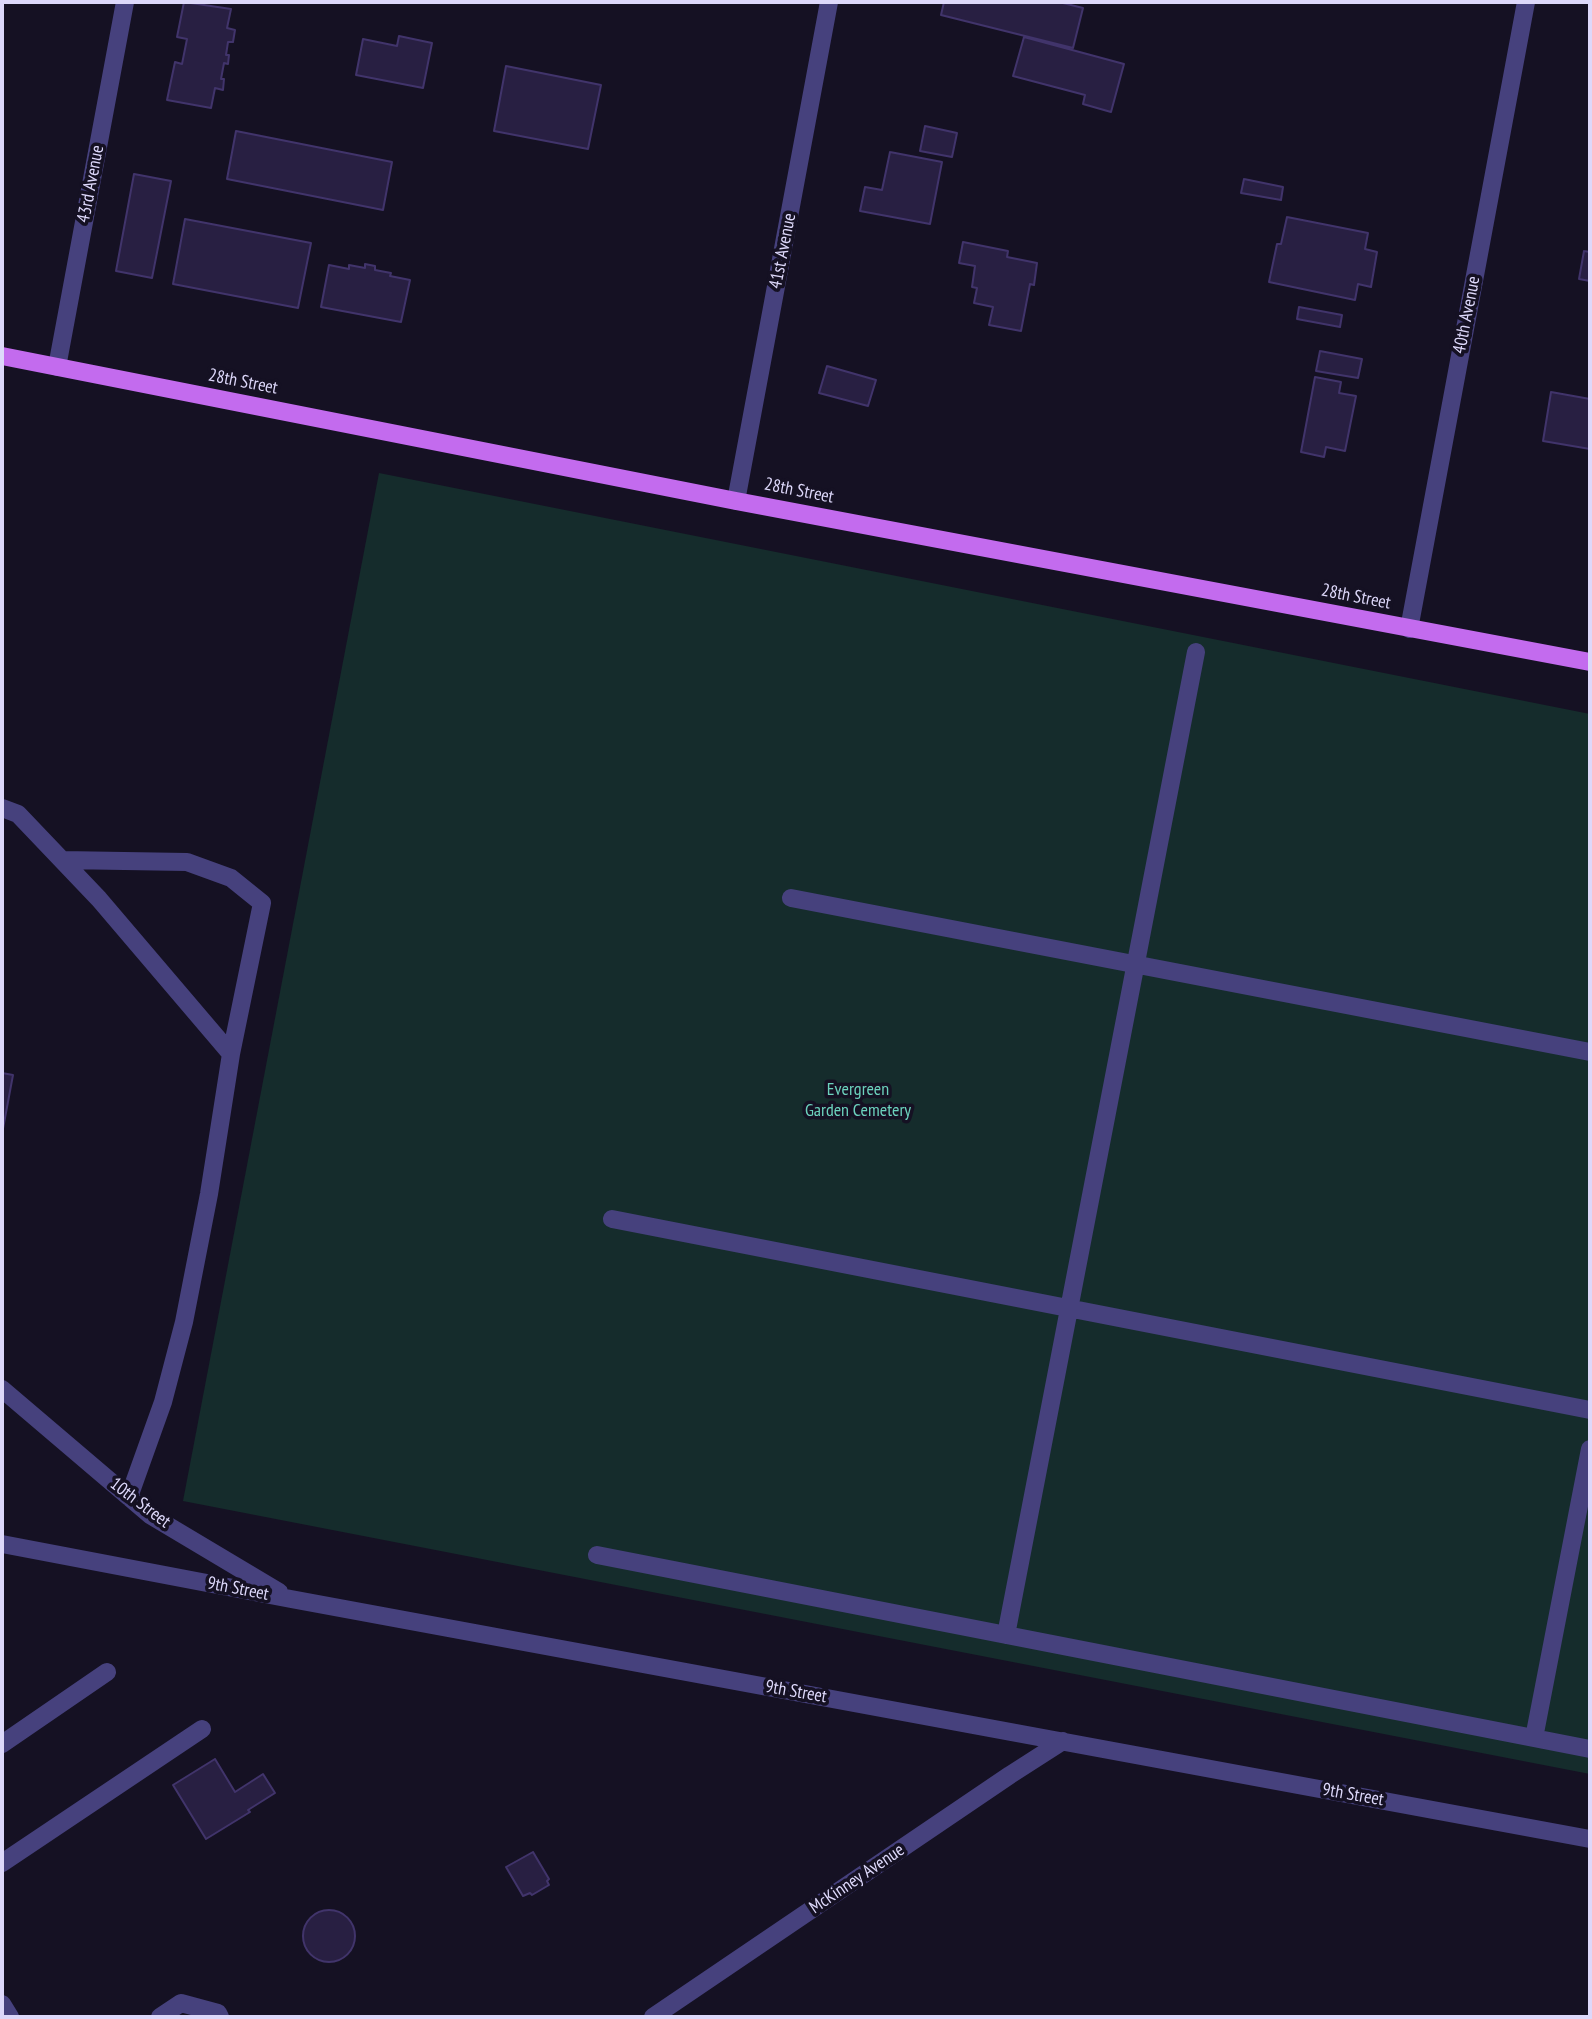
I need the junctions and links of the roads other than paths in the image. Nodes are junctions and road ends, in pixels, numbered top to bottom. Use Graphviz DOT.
graph roads {
  1 [pos="125,2"];
  2 [pos="829,2"];
  3 [pos="1526,2"];
  4 [pos="2,356"];
  5 [pos="57,367"];
  6 [pos="736,500"];
  7 [pos="1409,629"];
  8 [pos="1196,652"];
  9 [pos="1590,662"];
  10 [pos="2,808"];
  11 [pos="62,860"];
  12 [pos="791,898"];
  13 [pos="1136,965"];
  14 [pos="1590,1052"];
  15 [pos="231,1054"];
  16 [pos="612,1219"];
  17 [pos="1069,1309"];
  18 [pos="2,1389"];
  19 [pos="1590,1410"];
  20 [pos="1590,1449"];
  21 [pos="129,1497"];
  22 [pos="2,1544"];
  23 [pos="597,1555"];
  24 [pos="291,1599"];
  25 [pos="1006,1635"];
  26 [pos="107,1672"];
  27 [pos="202,1729"];
  28 [pos="1534,1738"];
  29 [pos="1063,1741"];
  30 [pos="2,1744"];
  31 [pos="1590,1749"];
  32 [pos="1590,1839"];
  33 [pos="2,1863"];
  34 [pos="2,2004"];
  35 [pos="10,2017"];
  36 [pos="160,2017"];
  37 [pos="220,2017"];
  38 [pos="653,2017"];
  1 -- 5 [label="street, 43rd Avenue"];
  2 -- 6 [label="street, 41st Avenue"];
  3 -- 7 [label="street, 40th Avenue"];
  4 -- 5 [label="main road, 28th Street"];
  5 -- 6 [label="main road, 28th Street"];
  6 -- 7 [label="main road, 28th Street"];
  7 -- 9 [label="main road, 28th Street"];
  8 -- 13 [label="street"];
  10 -- 11 [label="street"];
  11 -- 15 [label="street"];
  11 -- 15 [label="street"];
  12 -- 13 [label="street"];
  13 -- 14 [label="street"];
  13 -- 17 [label="street"];
  15 -- 21 [label="street"];
  16 -- 17 [label="street"];
  17 -- 19 [label="street"];
  17 -- 25 [label="street"];
  18 -- 21 [label="street, 10th Street"];
  20 -- 28 [label="street"];
  21 -- 24 [label="street, 10th Street"];
  22 -- 24 [label="street, 9th Street"];
  23 -- 25 [label="street"];
  24 -- 29 [label="street, 9th Street"];
  25 -- 28 [label="street"];
  26 -- 30 [label="street"];
  27 -- 33 [label="street"];
  28 -- 31 [label="street"];
  29 -- 32 [label="street, 9th Street"];
  29 -- 38 [label="street, McKinney Avenue"];
  34 -- 35 [label="street"];
  36 -- 37 [label="street"];
}
